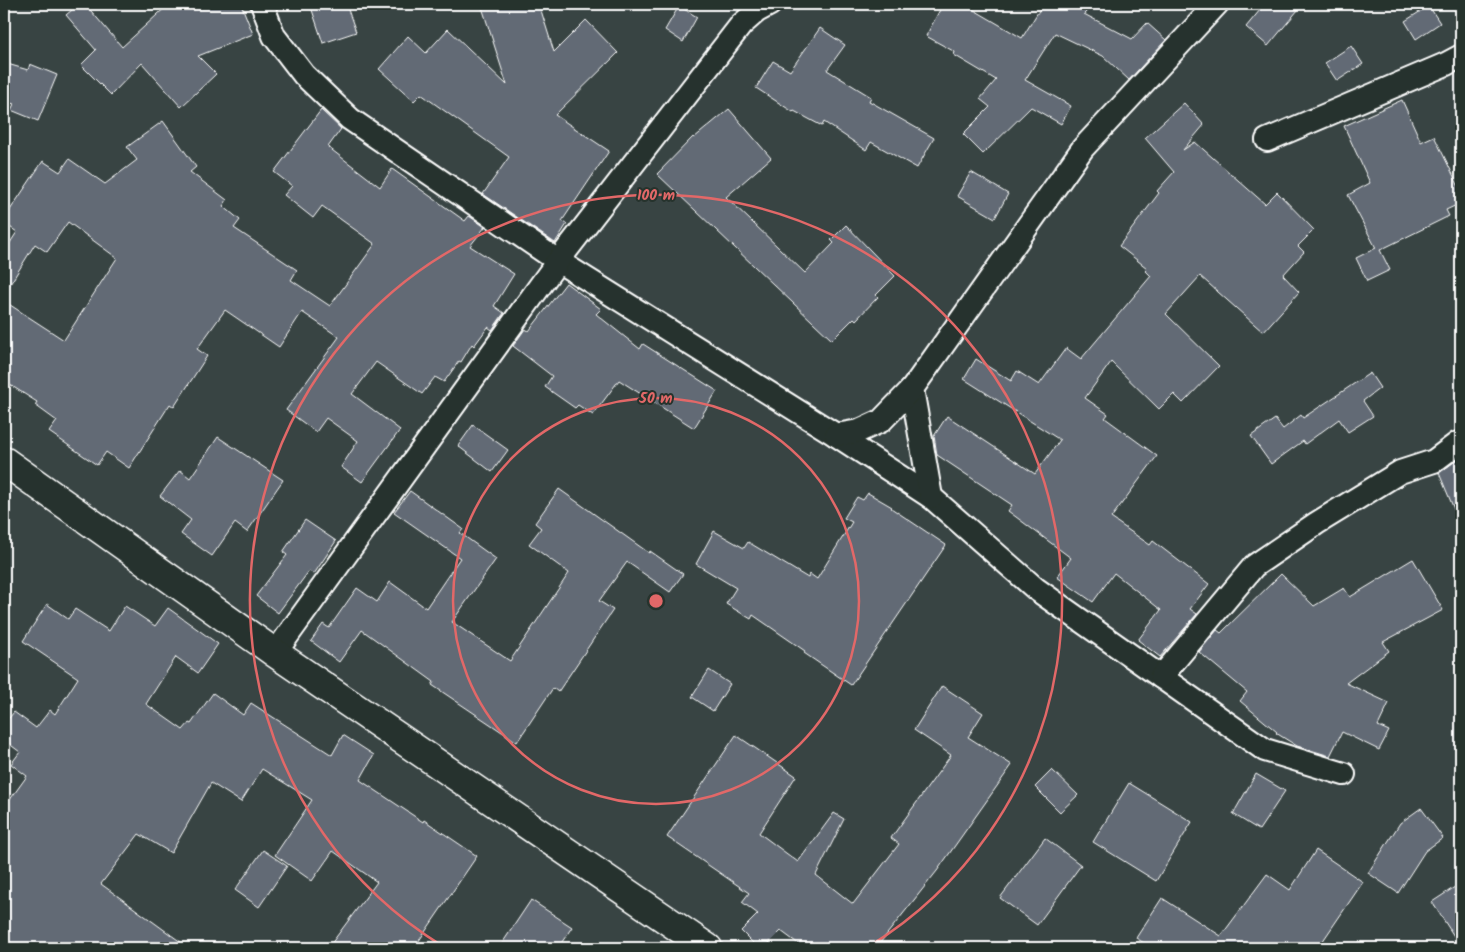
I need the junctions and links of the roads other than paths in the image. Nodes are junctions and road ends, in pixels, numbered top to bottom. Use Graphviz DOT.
graph roads {
  1 [pos="262,4"];
  2 [pos="770,4"];
  3 [pos="1216,4"];
  4 [pos="1461,56"];
  5 [pos="1267,140"];
  6 [pos="558,261"];
  7 [pos="912,389"];
  8 [pos="836,435"];
  9 [pos="1461,442"];
  10 [pos="4,462"];
  11 [pos="932,497"];
  12 [pos="275,653"];
  13 [pos="1161,677"];
  14 [pos="1344,774"];
  15 [pos="708,948"];
  1 -- 6 [label="street"];
  2 -- 6 [label="street"];
  3 -- 7 [label="street"];
  4 -- 5 [label="street"];
  6 -- 8 [label="street"];
  6 -- 12 [label="street"];
  7 -- 8 [label="street"];
  7 -- 11 [label="street"];
  8 -- 11 [label="street"];
  9 -- 13 [label="street"];
  10 -- 12 [label="street"];
  11 -- 13 [label="street"];
  12 -- 15 [label="street"];
  13 -- 14 [label="street"];
}
